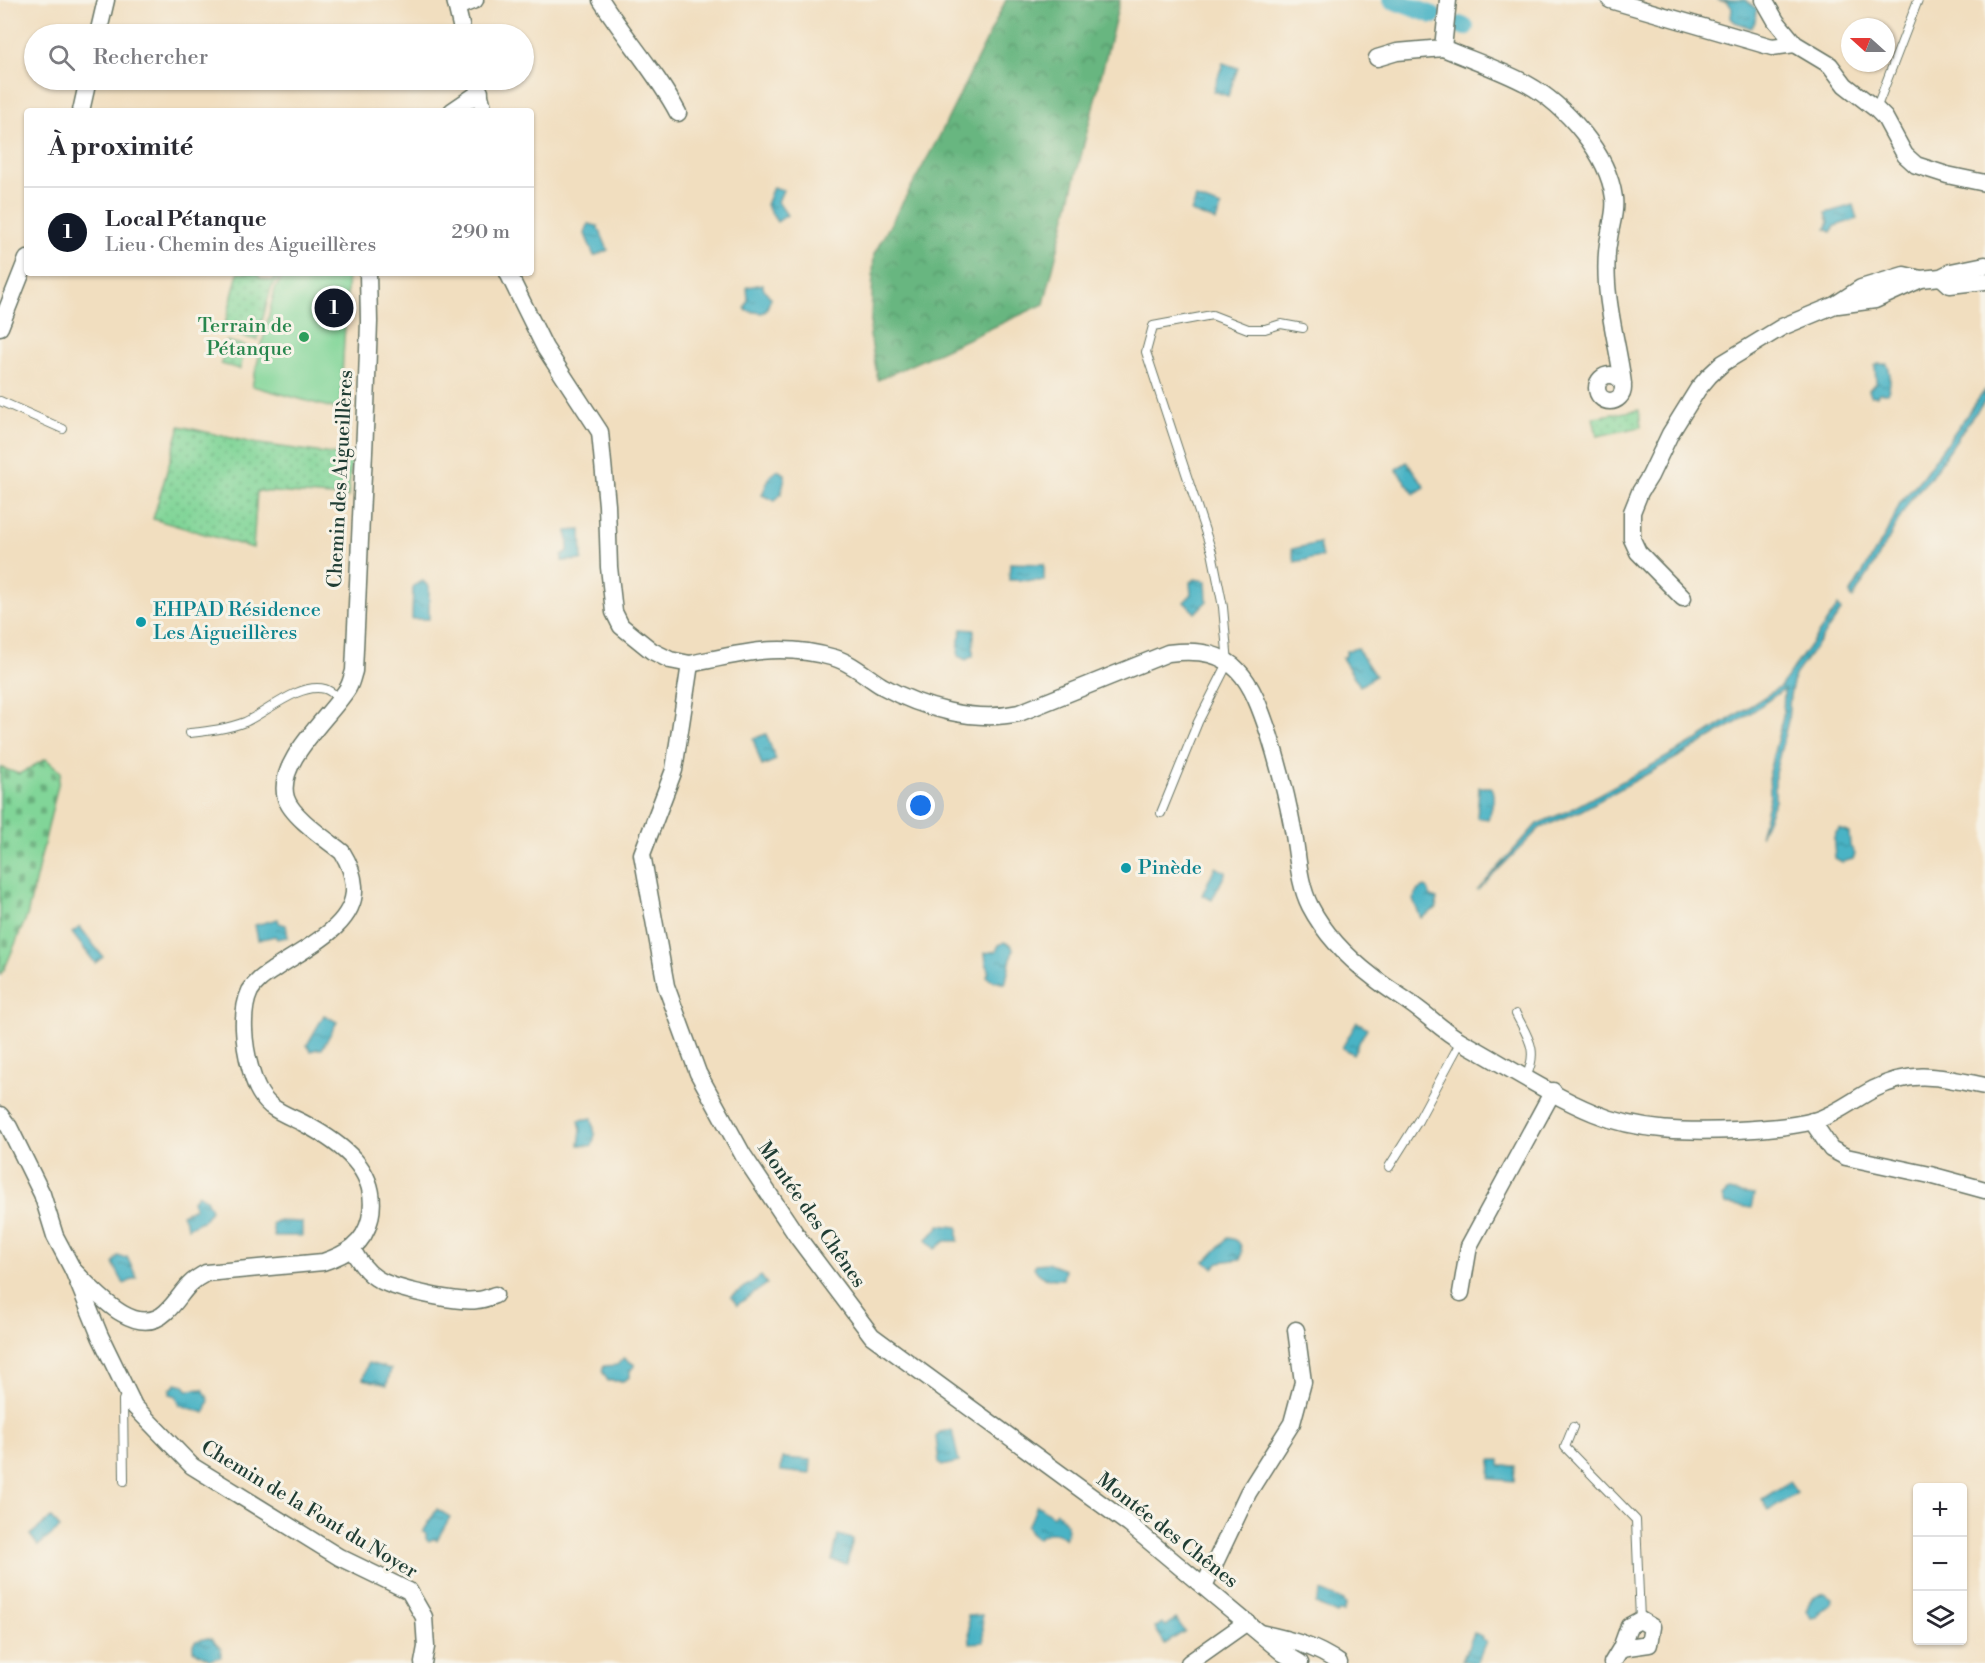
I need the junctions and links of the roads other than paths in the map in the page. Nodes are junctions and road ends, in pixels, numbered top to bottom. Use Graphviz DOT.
graph roads {
  1 [pos="106,0"];
  2 [pos="475,0"];
  3 [pos="601,0"];
  4 [pos="1448,0"];
  5 [pos="1610,0"];
  6 [pos="1764,0"];
  7 [pos="1917,0"];
  8 [pos="456,3"];
  9 [pos="100,24"];
  10 [pos="461,24"];
  11 [pos="1795,44"];
  12 [pos="1443,48"];
  13 [pos="1377,58"];
  14 [pos="87,90"];
  15 [pos="474,90"];
  16 [pos="479,90"];
  17 [pos="85,108"];
  18 [pos="455,108"];
  19 [pos="483,108"];
  20 [pos="1876,109"];
  21 [pos="678,113"];
  22 [pos="1985,183"];
  23 [pos="1985,265"];
  24 [pos="24,267"];
  25 [pos="368,276"];
  26 [pos="509,276"];
  27 [pos="1941,277"];
  28 [pos="1985,281"];
  29 [pos="0,327"];
  30 [pos="1303,328"];
  31 [pos="1620,357"];
  32 [pos="1608,375"];
  33 [pos="1623,384"];
  34 [pos="0,401"];
  35 [pos="63,429"];
  36 [pos="1683,598"];
  37 [pos="1228,663"];
  38 [pos="690,664"];
  39 [pos="341,699"];
  40 [pos="190,733"];
  41 [pos="1161,813"];
  42 [pos="1516,1014"];
  43 [pos="1461,1041"];
  44 [pos="1526,1077"];
  45 [pos="1985,1086"];
  46 [pos="1553,1091"];
  47 [pos="0,1115"];
  48 [pos="1812,1121"];
  49 [pos="1389,1167"];
  50 [pos="1985,1190"];
  51 [pos="352,1249"];
  52 [pos="73,1270"];
  53 [pos="1461,1293"];
  54 [pos="495,1295"];
  55 [pos="1296,1330"];
  56 [pos="127,1391"];
  57 [pos="1573,1426"];
  58 [pos="124,1481"];
  59 [pos="1204,1586"];
  60 [pos="1640,1620"];
  61 [pos="1253,1628"];
  62 [pos="1622,1648"];
  63 [pos="423,1663"];
  64 [pos="1189,1663"];
  65 [pos="1300,1663"];
  66 [pos="1339,1663"];
  67 [pos="1612,1663"];
  1 -- 9 [label="street"];
  2 -- 8 [label="street"];
  3 -- 21 [label="street"];
  4 -- 12 [label="street"];
  5 -- 11 [label="street"];
  6 -- 11 [label="street"];
  7 -- 20 [label="lane"];
  8 -- 10 [label="street"];
  11 -- 20 [label="street"];
  12 -- 13 [label="street"];
  12 -- 31 [label="street"];
  14 -- 17 [label="street"];
  15 -- 18 [label="street"];
  16 -- 19 [label="street"];
  20 -- 22 [label="street"];
  23 -- 27 [label="street"];
  24 -- 29 [label="street"];
  25 -- 39 [label="street, Chemin des Aigueillères"];
  26 -- 38 [label="street"];
  27 -- 28 [label="street"];
  27 -- 36 [label="street"];
  30 -- 37 [label="lane"];
  31 -- 32 [label="street"];
  31 -- 33 [label="street"];
  32 -- 33 [label="street"];
  32 -- 33 [label="street"];
  34 -- 35 [label="lane"];
  37 -- 38 [label="street"];
  37 -- 41 [label="lane"];
  37 -- 43 [label="street"];
  38 -- 59 [label="street, Montée des Chênes"];
  39 -- 40 [label="lane"];
  39 -- 51 [label="street, Chemin des Aigueillères"];
  42 -- 44 [label="lane"];
  43 -- 44 [label="street"];
  43 -- 49 [label="lane"];
  44 -- 46 [label="street"];
  45 -- 48 [label="street"];
  46 -- 48 [label="street"];
  46 -- 53 [label="street"];
  47 -- 52 [label="street, Chemin de la Font du Noyer"];
  48 -- 50 [label="street"];
  51 -- 52 [label="street"];
  51 -- 54 [label="street"];
  52 -- 56 [label="street, Chemin de la Font du Noyer"];
  55 -- 59 [label="street"];
  56 -- 58 [label="lane"];
  56 -- 63 [label="street, Chemin de la Font du Noyer"];
  57 -- 60 [label="lane"];
  59 -- 61 [label="street, Montée des Chênes"];
  60 -- 62 [label="street"];
  60 -- 62 [label="street"];
  61 -- 64 [label="street"];
  61 -- 65 [label="street, Montée des Chênes"];
  61 -- 66 [label="street"];
  62 -- 67 [label="street"];
}
